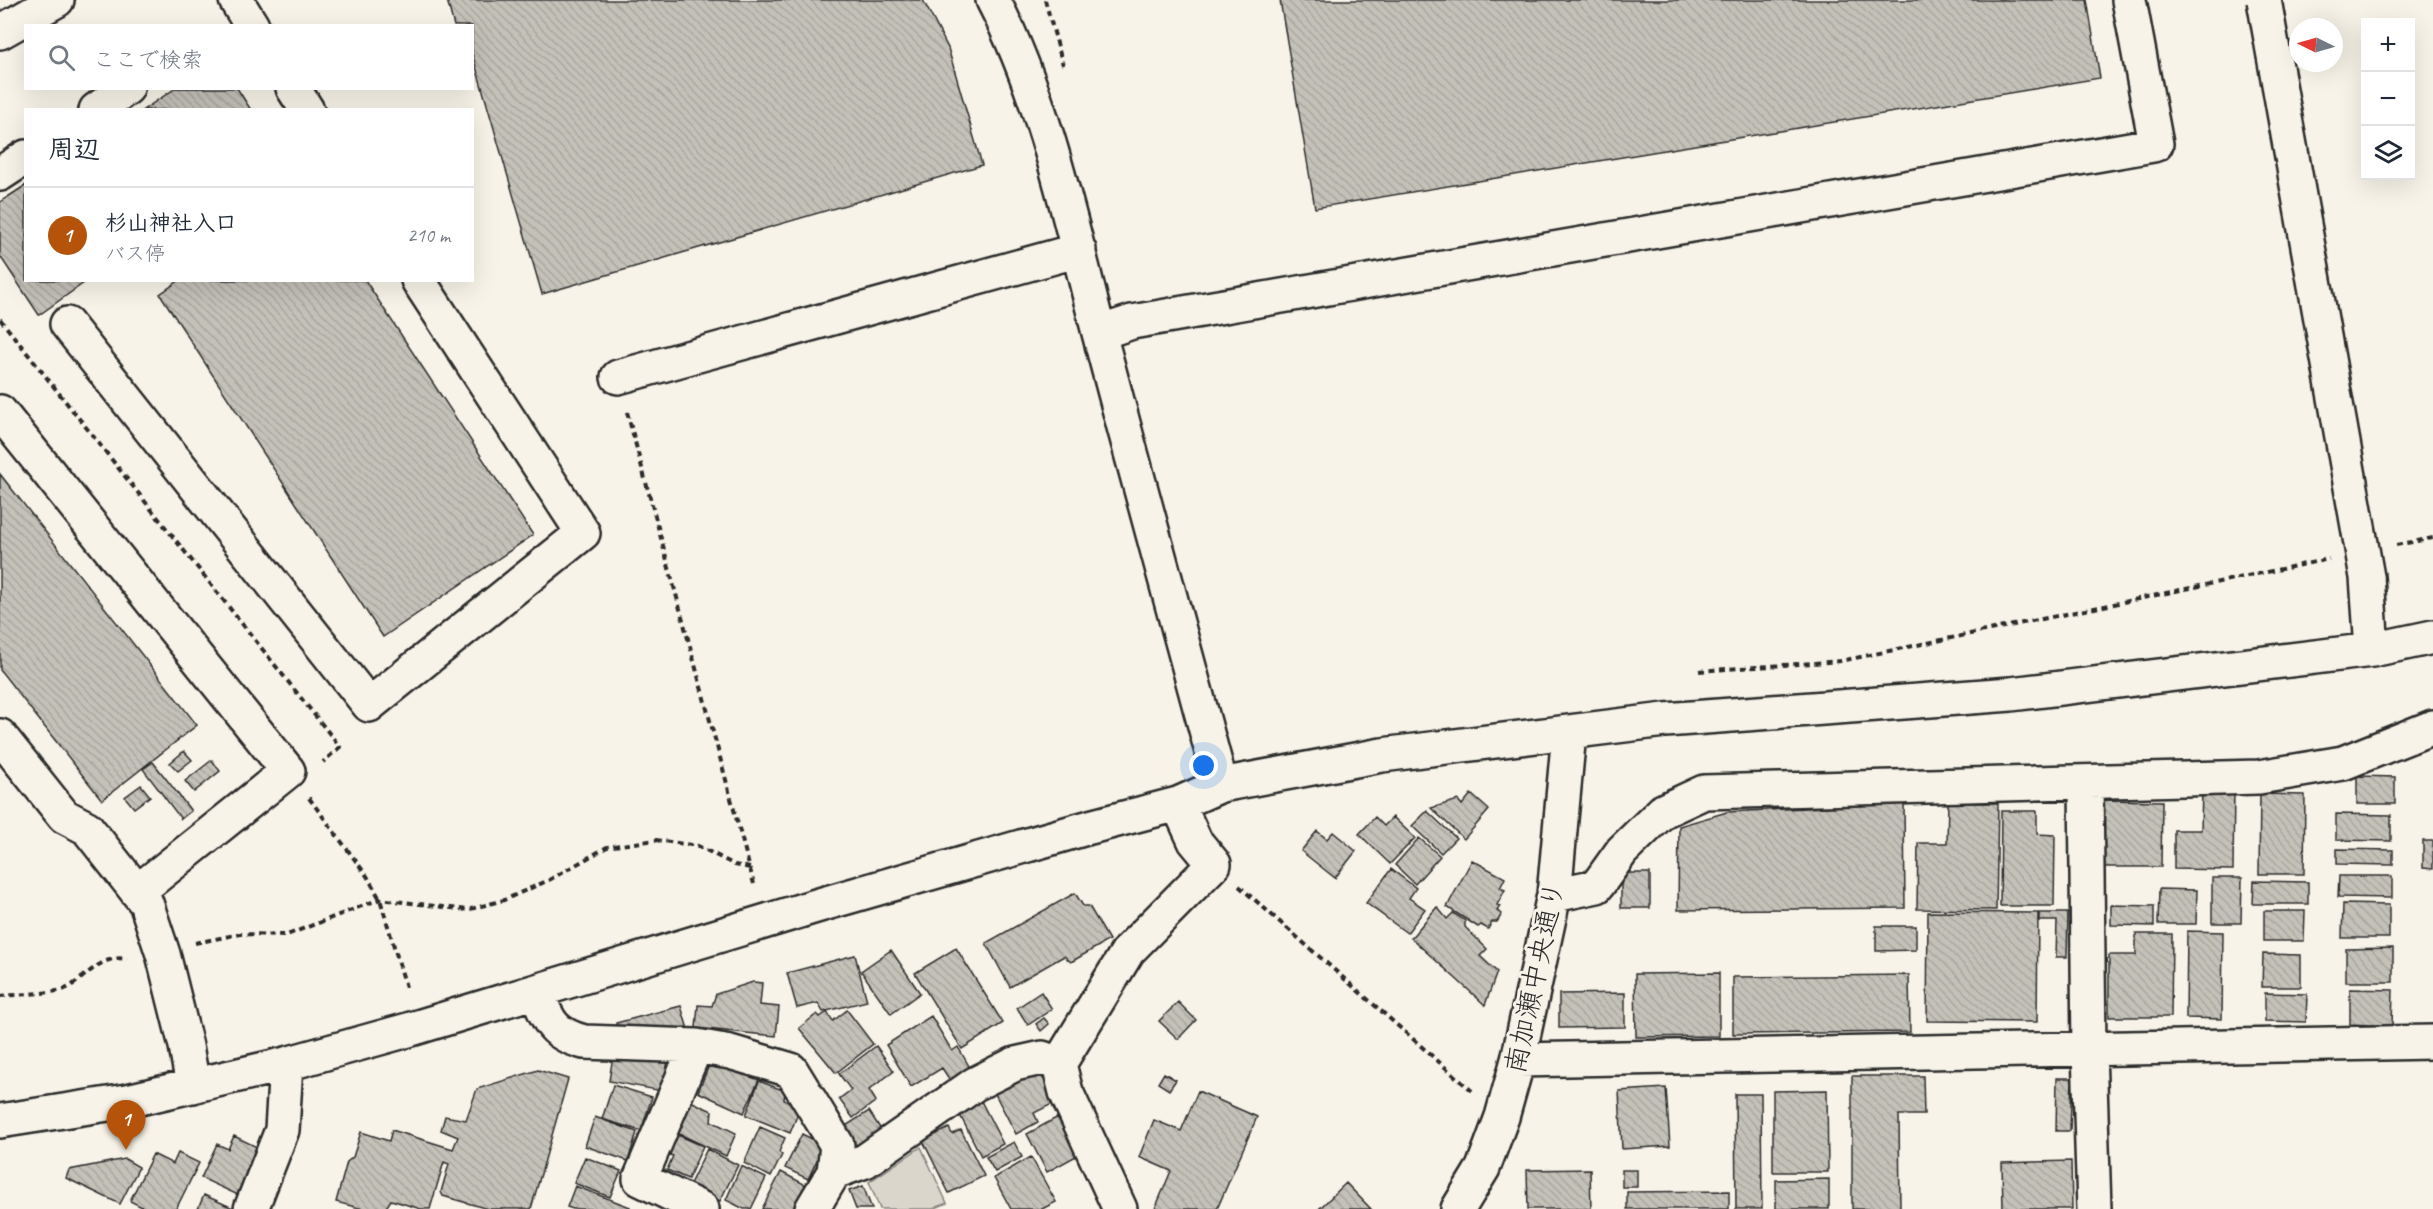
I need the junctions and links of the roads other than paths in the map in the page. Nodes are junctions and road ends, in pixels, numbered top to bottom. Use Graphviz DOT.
graph roads {
  1 [pos="57,0"];
  2 [pos="993,0"];
  3 [pos="2129,0"];
  4 [pos="2264,0"];
  5 [pos="0,32"];
  6 [pos="124,90"];
  7 [pos="294,90"];
  8 [pos="99,108"];
  9 [pos="306,108"];
  10 [pos="24,158"];
  11 [pos="0,174"];
  12 [pos="1078,250"];
  13 [pos="419,282"];
  14 [pos="67,324"];
  15 [pos="1099,333"];
  16 [pos="618,377"];
  17 [pos="0,412"];
  18 [pos="2433,637"];
  19 [pos="2372,650"];
  20 [pos="2433,727"];
  21 [pos="1569,733"];
  22 [pos="0,736"];
  23 [pos="2086,783"];
  24 [pos="1221,785"];
  25 [pos="1178,804"];
  26 [pos="138,892"];
  27 [pos="1554,895"];
  28 [pos="536,992"];
  29 [pos="2433,1042"];
  30 [pos="696,1046"];
  31 [pos="2089,1050"];
  32 [pos="1518,1060"];
  33 [pos="286,1064"];
  34 [pos="1059,1064"];
  35 [pos="193,1086"];
  36 [pos="0,1121"];
  37 [pos="834,1172"];
  38 [pos="251,1209"];
  39 [pos="702,1209"];
  40 [pos="812,1209"];
  41 [pos="1120,1209"];
  42 [pos="1458,1209"];
  43 [pos="2094,1209"];
  1 -- 5 [label="street"];
  2 -- 12 [label="street"];
  3 -- 15 [label="street"];
  4 -- 19 [label="street, bridge"];
  6 -- 8 [label="street"];
  7 -- 9 [label="street"];
  10 -- 11 [label="street"];
  12 -- 15 [label="street"];
  12 -- 16 [label="street"];
  13 -- 14 [label="street"];
  15 -- 24 [label="street"];
  17 -- 26 [label="street"];
  18 -- 19 [label="street"];
  19 -- 21 [label="street"];
  20 -- 23 [label="street"];
  21 -- 24 [label="street"];
  21 -- 27 [label="street, 南加瀬中央通り"];
  22 -- 26 [label="street"];
  23 -- 27 [label="street"];
  23 -- 31 [label="street"];
  24 -- 25 [label="street"];
  25 -- 28 [label="street"];
  25 -- 34 [label="street"];
  26 -- 35 [label="street"];
  27 -- 32 [label="street, 南加瀬中央通り"];
  28 -- 30 [label="street"];
  28 -- 33 [label="street"];
  29 -- 31 [label="street"];
  30 -- 37 [label="street"];
  30 -- 39 [label="street"];
  31 -- 32 [label="street"];
  31 -- 43 [label="street"];
  32 -- 42 [label="street, 南加瀬中央通り"];
  33 -- 35 [label="street"];
  33 -- 38 [label="street"];
  34 -- 37 [label="street"];
  34 -- 41 [label="street"];
  35 -- 36 [label="street"];
  37 -- 40 [label="street"];
}
